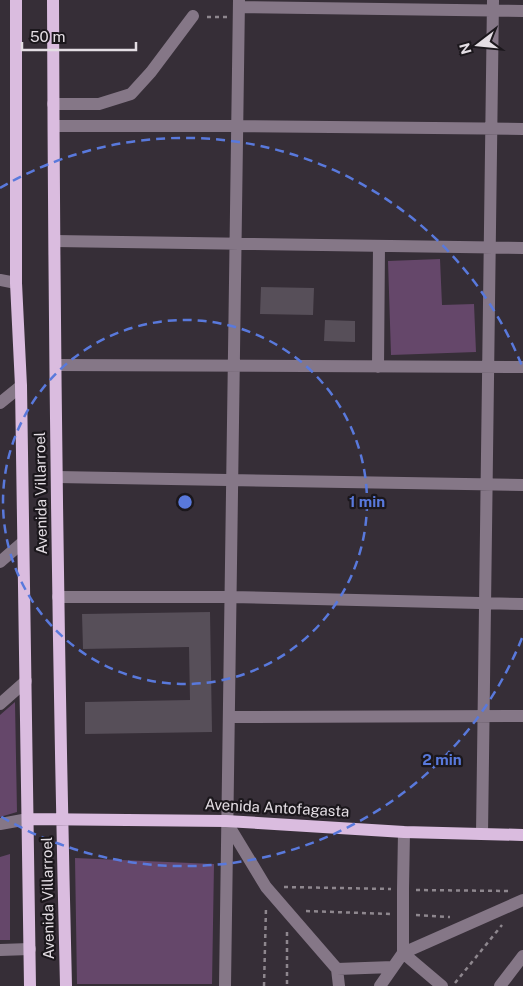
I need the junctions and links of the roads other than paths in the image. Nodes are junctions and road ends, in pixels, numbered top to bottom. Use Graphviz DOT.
graph roads {
  1 [pos="16,0"];
  2 [pos="53,0"];
  3 [pos="357,4"];
  4 [pos="493,6"];
  5 [pos="239,8"];
  6 [pos="523,11"];
  7 [pos="193,16"];
  8 [pos="53,104"];
  9 [pos="54,126"];
  10 [pos="237,126"];
  11 [pos="492,129"];
  12 [pos="523,129"];
  13 [pos="55,241"];
  14 [pos="236,244"];
  15 [pos="379,246"];
  16 [pos="490,247"];
  17 [pos="523,248"];
  18 [pos="0,280"];
  19 [pos="16,283"];
  20 [pos="56,366"];
  21 [pos="234,366"];
  22 [pos="378,367"];
  23 [pos="488,367"];
  24 [pos="523,367"];
  25 [pos="21,386"];
  26 [pos="0,403"];
  27 [pos="57,477"];
  28 [pos="232,480"];
  29 [pos="487,484"];
  30 [pos="523,485"];
  31 [pos="23,542"];
  32 [pos="0,562"];
  33 [pos="58,597"];
  34 [pos="230,597"];
  35 [pos="485,604"];
  36 [pos="523,604"];
  37 [pos="26,681"];
  38 [pos="0,704"];
  39 [pos="523,716"];
  40 [pos="229,717"];
  41 [pos="484,717"];
  42 [pos="28,818"];
  43 [pos="62,818"];
  44 [pos="226,821"];
  45 [pos="0,824"];
  46 [pos="404,832"];
  47 [pos="482,834"];
  48 [pos="523,835"];
  49 [pos="518,896"];
  50 [pos="30,949"];
  51 [pos="0,950"];
  52 [pos="403,954"];
  53 [pos="523,956"];
  54 [pos="393,967"];
  55 [pos="337,969"];
  56 [pos="505,984"];
  57 [pos="30,986"];
  58 [pos="66,986"];
  59 [pos="225,986"];
  60 [pos="339,986"];
  61 [pos="380,986"];
  62 [pos="442,986"];
  1 -- 19 [label="main road, Avenida Villarroel"];
  2 -- 8 [label="main road, Avenida Villarroel"];
  3 -- 4 [label="street"];
  3 -- 5 [label="street"];
  4 -- 6 [label="street"];
  4 -- 11 [label="street"];
  5 -- 10 [label="street"];
  7 -- 8 [label="street"];
  8 -- 9 [label="main road, Avenida Villarroel"];
  9 -- 10 [label="street"];
  9 -- 13 [label="main road, Avenida Villarroel"];
  10 -- 11 [label="street"];
  10 -- 14 [label="street"];
  11 -- 12 [label="street"];
  11 -- 16 [label="street"];
  13 -- 14 [label="street"];
  13 -- 20 [label="main road, Avenida Villarroel"];
  14 -- 15 [label="street"];
  14 -- 21 [label="street"];
  15 -- 16 [label="street"];
  15 -- 22 [label="street"];
  16 -- 17 [label="street"];
  16 -- 23 [label="street"];
  18 -- 19 [label="street"];
  19 -- 25 [label="main road, Avenida Villarroel"];
  20 -- 21 [label="street"];
  20 -- 27 [label="main road, Avenida Villarroel"];
  21 -- 22 [label="street"];
  21 -- 28 [label="street"];
  22 -- 23 [label="street"];
  23 -- 24 [label="street"];
  23 -- 29 [label="street"];
  25 -- 26 [label="street"];
  25 -- 31 [label="main road, Avenida Villarroel"];
  27 -- 28 [label="street"];
  27 -- 33 [label="main road, Avenida Villarroel"];
  28 -- 29 [label="street"];
  28 -- 34 [label="street"];
  29 -- 30 [label="street"];
  29 -- 35 [label="street"];
  31 -- 32 [label="street"];
  31 -- 37 [label="main road, Avenida Villarroel"];
  33 -- 34 [label="street"];
  33 -- 43 [label="main road, Avenida Villarroel"];
  34 -- 35 [label="street"];
  34 -- 40 [label="street"];
  35 -- 36 [label="street"];
  35 -- 41 [label="street"];
  37 -- 38 [label="street"];
  37 -- 42 [label="main road, Avenida Villarroel"];
  39 -- 41 [label="street"];
  40 -- 41 [label="street"];
  40 -- 44 [label="street"];
  41 -- 47 [label="street"];
  42 -- 43 [label="main road, Avenida Antofagasta"];
  42 -- 45 [label="street"];
  42 -- 50 [label="main road, Avenida Villarroel"];
  43 -- 44 [label="main road, Avenida Antofagasta"];
  43 -- 58 [label="main road, Avenida Villarroel"];
  44 -- 46 [label="main road, Avenida Antofagasta"];
  44 -- 55 [label="street"];
  44 -- 59 [label="street"];
  46 -- 47 [label="main road, Avenida Antofagasta"];
  46 -- 52 [label="street"];
  47 -- 48 [label="main road, Avenida Antofagasta"];
  49 -- 52 [label="street"];
  50 -- 51 [label="street"];
  50 -- 57 [label="main road, Avenida Villarroel"];
  52 -- 54 [label="street"];
  52 -- 62 [label="street"];
  53 -- 56 [label="street"];
  54 -- 55 [label="street"];
  54 -- 61 [label="street"];
  55 -- 60 [label="street"];
}
